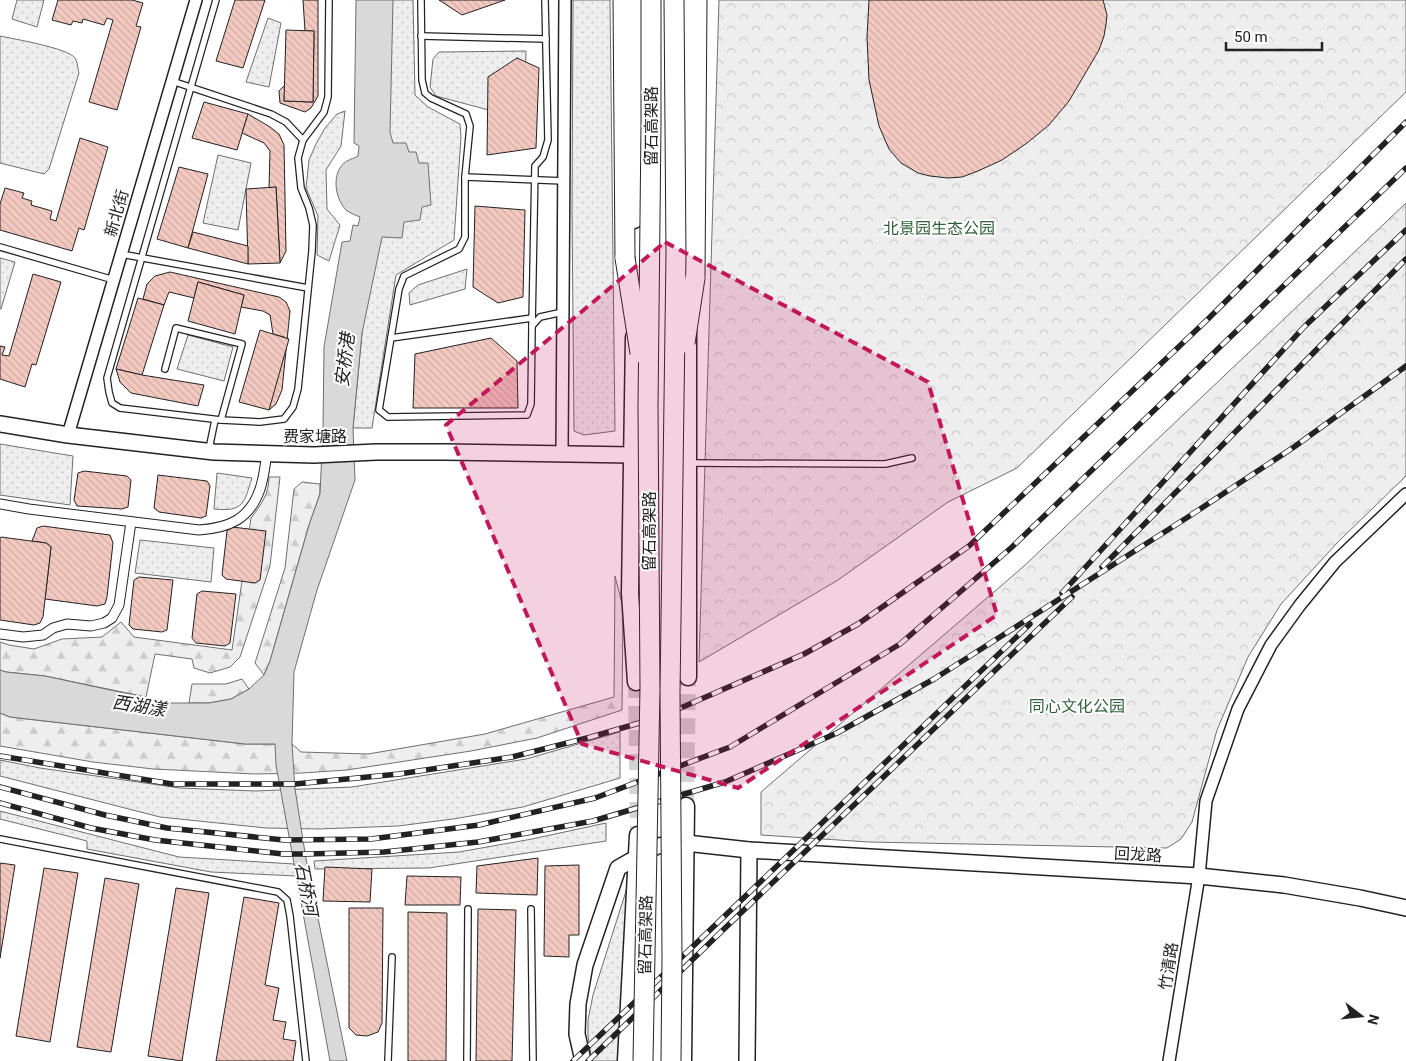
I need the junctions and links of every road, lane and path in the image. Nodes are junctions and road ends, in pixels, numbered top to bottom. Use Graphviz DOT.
graph roads {
  1 [pos="196,0"];
  2 [pos="216,0"];
  3 [pos="329,0"];
  4 [pos="421,0"];
  5 [pos="545,0"];
  6 [pos="565,0"];
  7 [pos="623,0"];
  8 [pos="634,0"];
  9 [pos="651,0"];
  10 [pos="674,0"];
  11 [pos="684,0"];
  12 [pos="697,0"];
  13 [pos="421,36"];
  14 [pos="546,39"];
  15 [pos="172,81"];
  16 [pos="191,87"];
  17 [pos="303,140"];
  18 [pos="465,177"];
  19 [pos="534,180"];
  20 [pos="564,181"];
  21 [pos="0,246"];
  22 [pos="121,254"];
  23 [pos="142,258"];
  24 [pos="114,280"];
  25 [pos="308,288"];
  26 [pos="563,312"];
  27 [pos="532,318"];
  28 [pos="532,326"];
  29 [pos="391,338"];
  30 [pos="165,368"];
  31 [pos="674,403"];
  32 [pos="648,407"];
  33 [pos="218,420"];
  34 [pos="0,424"];
  35 [pos="68,435"];
  36 [pos="208,452"];
  37 [pos="267,453"];
  38 [pos="562,453"];
  39 [pos="632,455"];
  40 [pos="912,458"];
  41 [pos="688,463"];
  42 [pos="1406,494"];
  43 [pos="0,504"];
  44 [pos="132,522"];
  45 [pos="0,634"];
  46 [pos="688,677"];
  47 [pos="636,682"];
  48 [pos="686,806"];
  49 [pos="638,835"];
  50 [pos="0,839"];
  51 [pos="686,843"];
  52 [pos="749,850"];
  53 [pos="637,857"];
  54 [pos="1200,876"];
  55 [pos="530,908"];
  56 [pos="1406,908"];
  57 [pos="468,909"];
  58 [pos="392,957"];
  59 [pos="306,1061"];
  60 [pos="388,1061"];
  61 [pos="467,1061"];
  62 [pos="533,1061"];
  63 [pos="583,1061"];
  64 [pos="626,1061"];
  65 [pos="643,1061"];
  66 [pos="671,1061"];
  67 [pos="683,1061"];
  68 [pos="747,1061"];
  69 [pos="1170,1061"];
  1 -- 15 [label="street, 新北街"];
  2 -- 16 [label="lane"];
  3 -- 17 [label="lane"];
  4 -- 13 [label="lane"];
  5 -- 14 [label="lane"];
  6 -- 20 [label="street"];
  7 -- 32 [label="highway, bridge"];
  8 -- 39 [label="main road"];
  9 -- 32 [label="highway, 留石高架路, bridge"];
  10 -- 31 [label="highway, 留石高架路, bridge"];
  11 -- 41 [label="main road"];
  12 -- 31 [label="highway, bridge"];
  13 -- 14 [label="lane"];
  13 -- 18 [label="lane"];
  14 -- 19 [label="lane"];
  15 -- 16 [label="lane"];
  15 -- 22 [label="street, 新北街"];
  16 -- 17 [label="lane"];
  16 -- 23 [label="lane"];
  17 -- 25 [label="lane"];
  18 -- 19 [label="lane"];
  18 -- 29 [label="lane"];
  19 -- 20 [label="lane"];
  19 -- 27 [label="lane"];
  20 -- 26 [label="street"];
  21 -- 24 [label="lane"];
  22 -- 23 [label="lane"];
  22 -- 24 [label="street, 新北街"];
  23 -- 25 [label="lane"];
  23 -- 33 [label="lane"];
  24 -- 35 [label="street, 新北街"];
  25 -- 33 [label="lane"];
  26 -- 28 [label="lane"];
  26 -- 38 [label="street"];
  27 -- 28 [label="lane"];
  27 -- 29 [label="lane"];
  28 -- 29 [label="lane"];
  30 -- 33 [label="lane"];
  31 -- 66 [label="highway, 留石高架路, bridge"];
  32 -- 65 [label="highway, 留石高架路, bridge"];
  33 -- 36 [label="lane"];
  34 -- 35 [label="street, 费家塘路"];
  35 -- 36 [label="street, 费家塘路"];
  36 -- 37 [label="street, 费家塘路"];
  37 -- 38 [label="street, 费家塘路"];
  37 -- 44 [label="street"];
  38 -- 39 [label="street, 费家塘路"];
  39 -- 47 [label="main road"];
  40 -- 41 [label="lane"];
  41 -- 46 [label="main road"];
  42 -- 54 [label="street, 竹清路"];
  43 -- 44 [label="street"];
  44 -- 45 [label="street"];
  48 -- 51 [label="main road"];
  49 -- 53 [label="main road"];
  50 -- 59 [label="lane"];
  51 -- 52 [label="street, 回龙路"];
  51 -- 53 [label="street, 回龙路"];
  51 -- 67 [label="main road"];
  52 -- 54 [label="street, 回龙路"];
  52 -- 68 [label="street"];
  53 -- 63 [label="street, 回龙路"];
  53 -- 64 [label="main road"];
  54 -- 56 [label="street, 回龙路"];
  54 -- 69 [label="street, 竹清路"];
  55 -- 62 [label="lane"];
  57 -- 61 [label="lane"];
  58 -- 60 [label="lane"];
}
